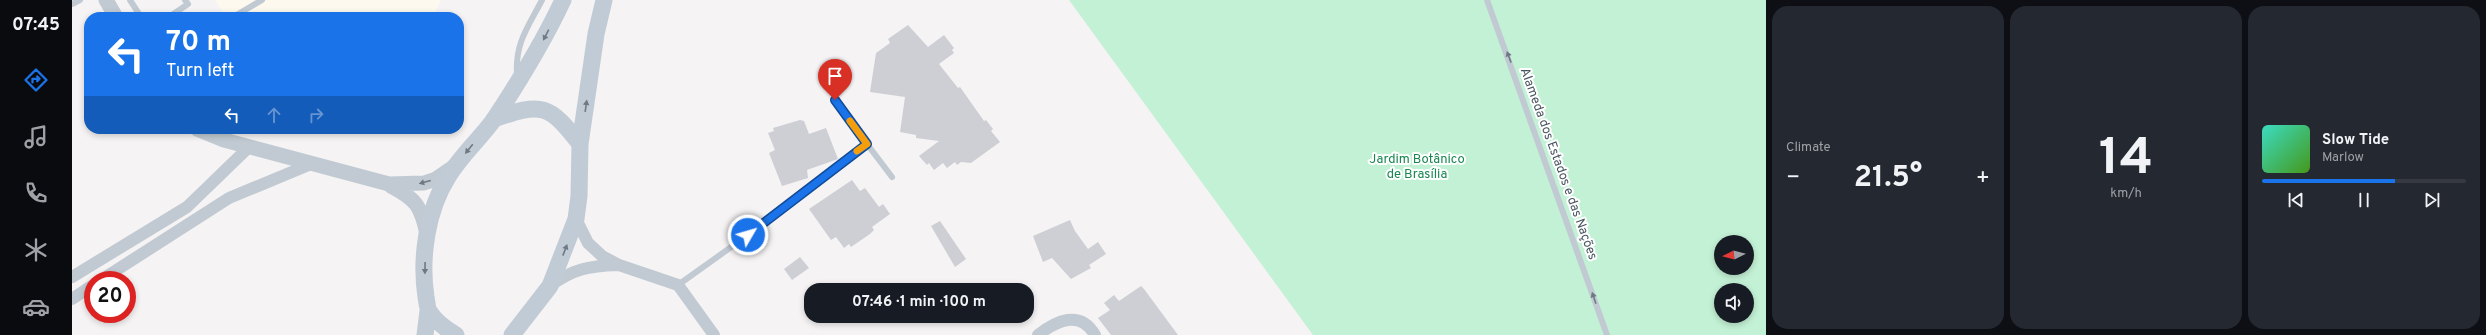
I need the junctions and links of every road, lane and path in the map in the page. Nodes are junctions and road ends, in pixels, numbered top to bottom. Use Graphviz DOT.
graph roads {
  1 [pos="80,0"];
  2 [pos="106,0"];
  3 [pos="130,0"];
  4 [pos="185,0"];
  5 [pos="262,0"];
  6 [pos="542,0"];
  7 [pos="563,0"];
  8 [pos="604,0"];
  9 [pos="1488,0"];
  10 [pos="72,4"];
  11 [pos="114,12"];
  12 [pos="138,12"];
  13 [pos="176,12"];
  14 [pos="242,12"];
  15 [pos="518,81"];
  16 [pos="835,100"];
  17 [pos="494,119"];
  18 [pos="209,134"];
  19 [pos="217,134"];
  20 [pos="224,140"];
  21 [pos="580,144"];
  22 [pos="867,144"];
  23 [pos="249,147"];
  24 [pos="311,164"];
  25 [pos="457,164"];
  26 [pos="892,177"];
  27 [pos="389,184"];
  28 [pos="576,219"];
  29 [pos="427,234"];
  30 [pos="619,265"];
  31 [pos="116,271"];
  32 [pos="72,277"];
  33 [pos="678,285"];
  34 [pos="550,286"];
  35 [pos="84,292"];
  36 [pos="72,299"];
  37 [pos="428,310"];
  38 [pos="509,333"];
  39 [pos="425,335"];
  40 [pos="456,335"];
  41 [pos="714,335"];
  42 [pos="1038,335"];
  43 [pos="1095,335"];
  44 [pos="1607,335"];
  1 -- 10 [label="lane"];
  2 -- 11 [label="street"];
  3 -- 12 [label="lane"];
  4 -- 13 [label="lane"];
  5 -- 14 [label="lane"];
  6 -- 15 [label="lane"];
  7 -- 15 [label="main road, one-way"];
  21 -- 8 [label="main road, one-way"];
  44 -- 9 [label="lane, Alameda dos Estados e das Nações, one-way"];
  15 -- 17 [label="main road"];
  16 -- 22 [label="lane"];
  17 -- 21 [label="main road"];
  17 -- 25 [label="main road, one-way"];
  18 -- 20 [label="street"];
  19 -- 20 [label="street"];
  20 -- 23 [label="street"];
  21 -- 28 [label="main road"];
  22 -- 26 [label="lane"];
  22 -- 33 [label="lane"];
  23 -- 24 [label="street"];
  23 -- 32 [label="street"];
  24 -- 27 [label="street"];
  24 -- 31 [label="street"];
  25 -- 27 [label="street, one-way"];
  25 -- 29 [label="main road"];
  27 -- 29 [label="street"];
  28 -- 30 [label="street"];
  34 -- 28 [label="main road, one-way"];
  29 -- 37 [label="main road, one-way"];
  30 -- 33 [label="street"];
  30 -- 34 [label="street"];
  33 -- 41 [label="street"];
  34 -- 38 [label="main road"];
  35 -- 36 [label="street"];
  37 -- 39 [label="main road"];
  37 -- 40 [label="main road"];
  42 -- 43 [label="street"];
}
